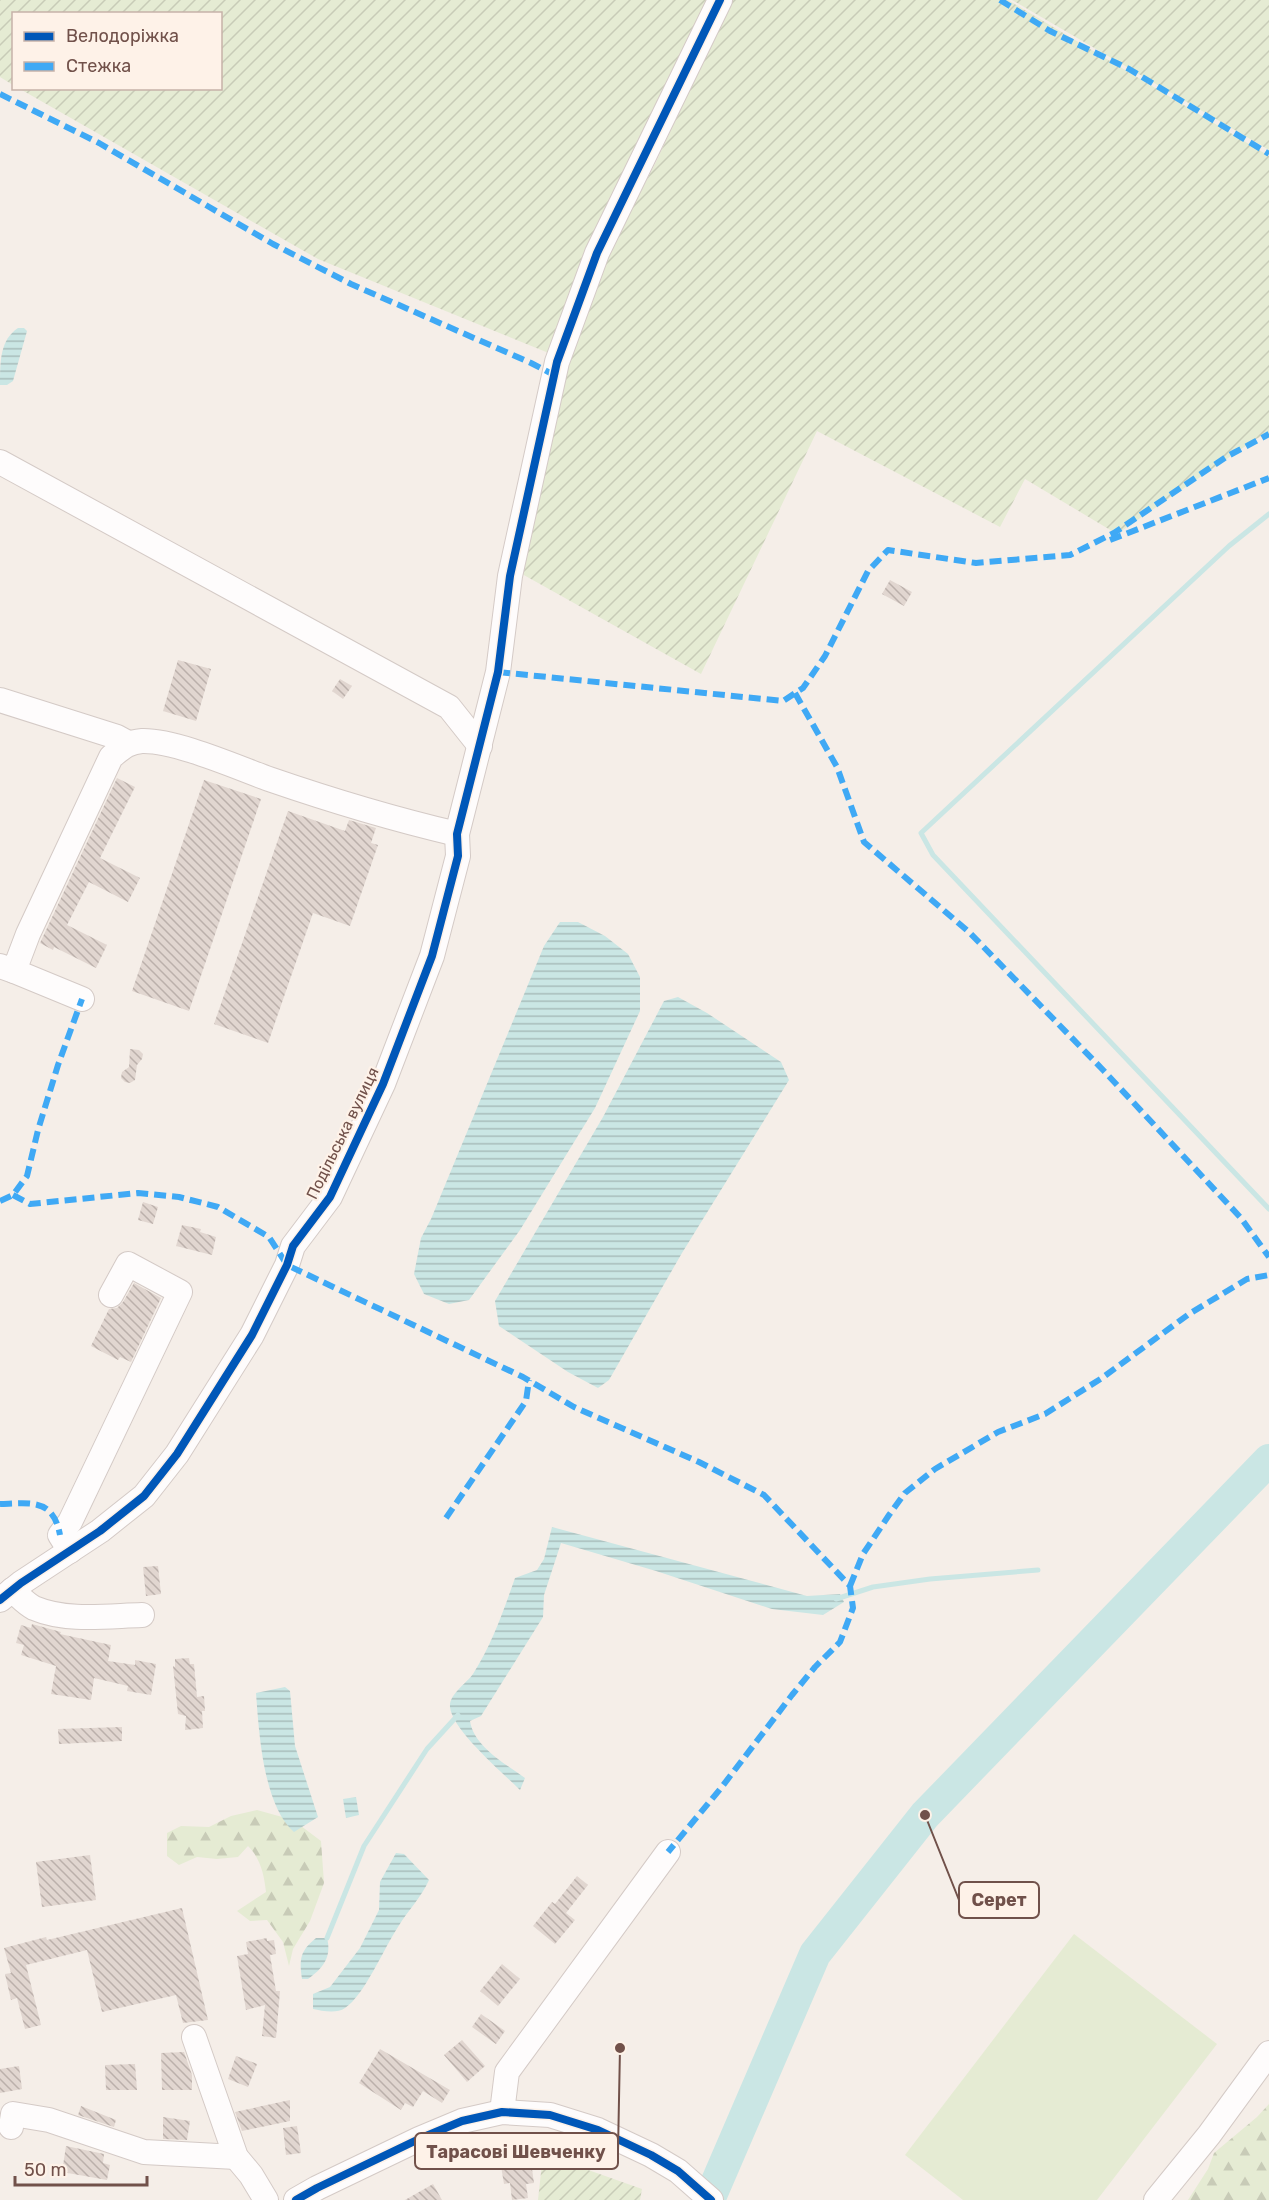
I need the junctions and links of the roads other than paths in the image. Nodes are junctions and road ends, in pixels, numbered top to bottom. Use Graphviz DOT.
graph roads {
  1 [pos="720,0"];
  2 [pos="0,462"];
  3 [pos="0,700"];
  4 [pos="128,743"];
  5 [pos="480,746"];
  6 [pos="457,834"];
  7 [pos="7,969"];
  8 [pos="82,999"];
  9 [pos="111,1295"];
  10 [pos="70,1551"];
  11 [pos="6,1595"];
  12 [pos="142,1615"];
  13 [pos="668,1852"];
  14 [pos="194,2037"];
  15 [pos="1269,2053"];
  16 [pos="502,2112"];
  17 [pos="11,2127"];
  18 [pos="236,2157"];
  19 [pos="266,2200"];
  20 [pos="296,2200"];
  21 [pos="711,2200"];
  22 [pos="1156,2200"];
  1 -- 5 [label="street, Подільська вулиця"];
  2 -- 5 [label="street"];
  3 -- 4 [label="street"];
  4 -- 6 [label="street"];
  4 -- 7 [label="street"];
  5 -- 6 [label="street, Подільська вулиця"];
  6 -- 10 [label="street, Подільська вулиця"];
  7 -- 8 [label="street"];
  9 -- 10 [label="street"];
  10 -- 11 [label="street, Подільська вулиця"];
  11 -- 12 [label="street"];
  13 -- 16 [label="street"];
  14 -- 18 [label="street"];
  15 -- 22 [label="street"];
  16 -- 20 [label="street"];
  16 -- 21 [label="street"];
  17 -- 18 [label="street"];
  18 -- 19 [label="street"];
}
